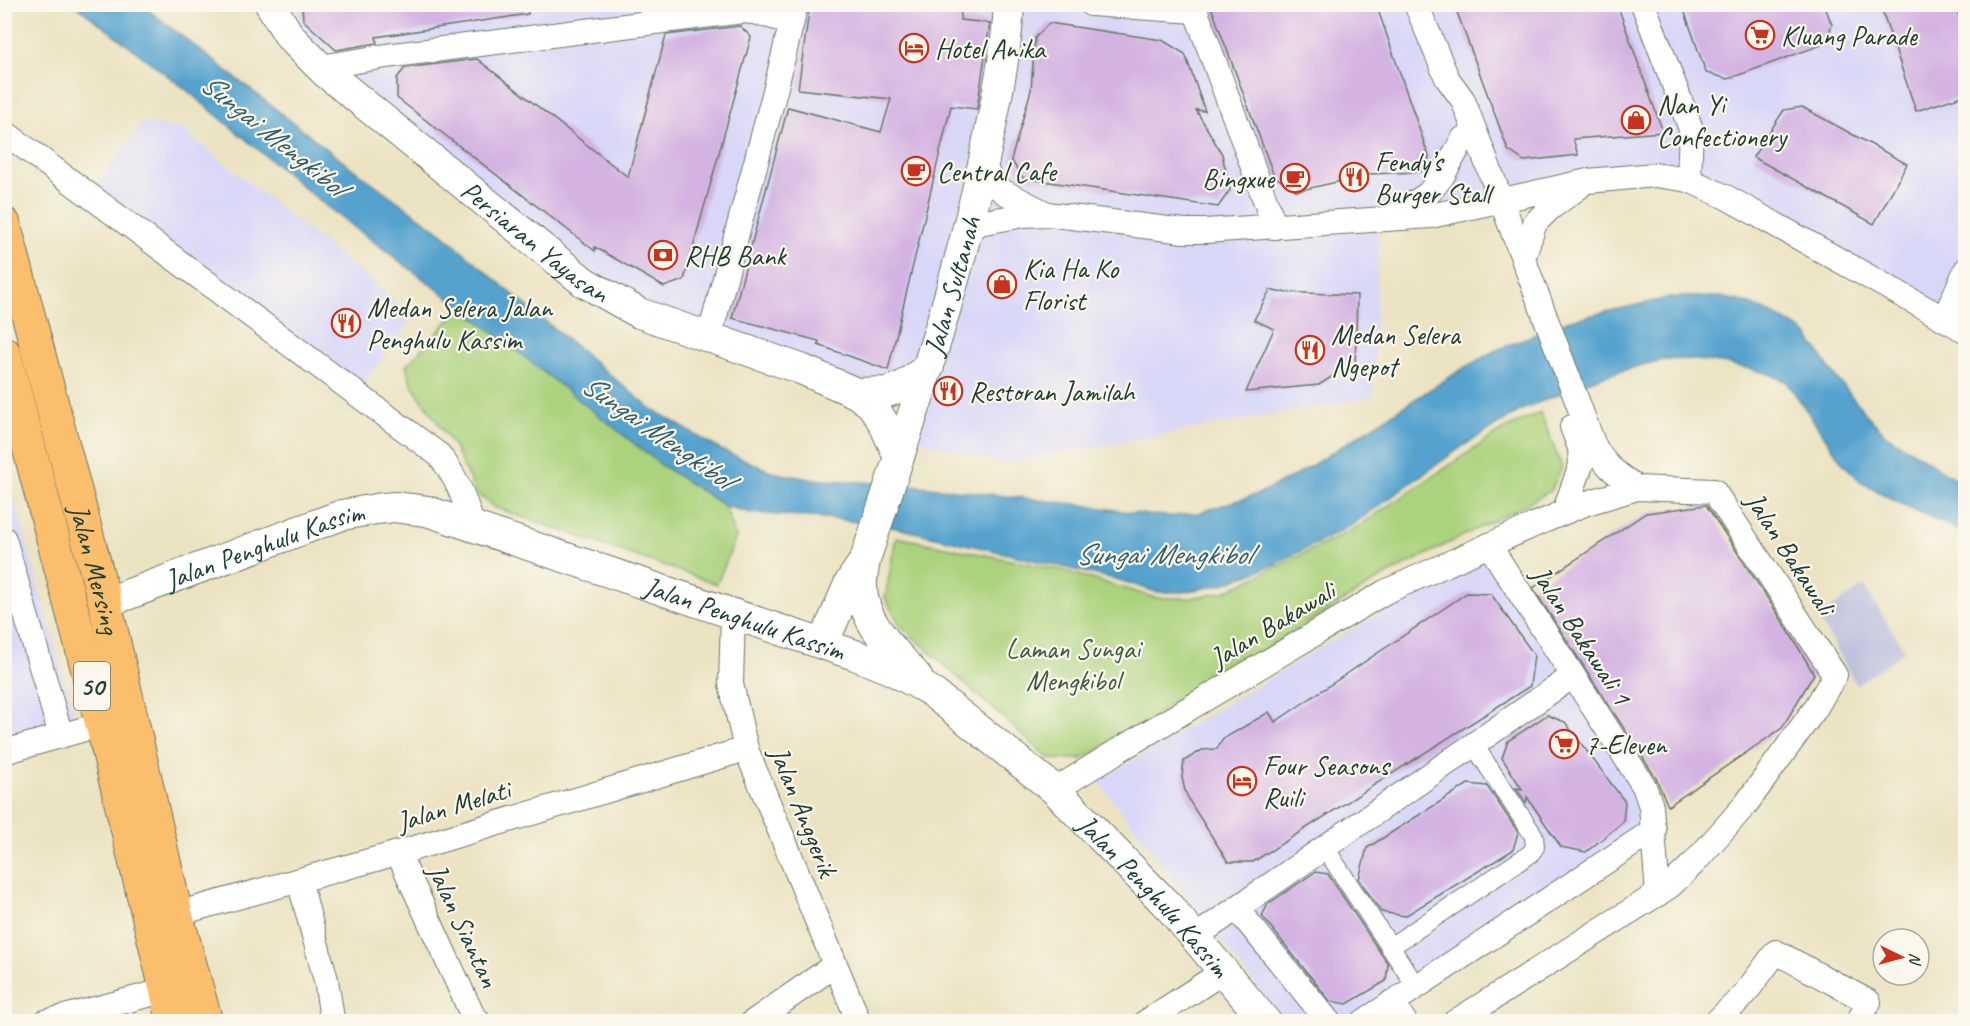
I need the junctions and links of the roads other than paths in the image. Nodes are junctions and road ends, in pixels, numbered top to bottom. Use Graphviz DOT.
graph roads {
  1 [pos="270,4"];
  2 [pos="1009,4"];
  3 [pos="1092,4"];
  4 [pos="1416,4"];
  5 [pos="1643,4"];
  6 [pos="1194,8"];
  7 [pos="794,13"];
  8 [pos="321,67"];
  9 [pos="1447,78"];
  10 [pos="4,132"];
  11 [pos="1463,139"];
  12 [pos="983,165"];
  13 [pos="1689,180"];
  14 [pos="1588,181"];
  15 [pos="1495,203"];
  16 [pos="1047,214"];
  17 [pos="1389,219"];
  18 [pos="4,224"];
  19 [pos="1275,227"];
  20 [pos="966,236"];
  21 [pos="1522,266"];
  22 [pos="1965,270"];
  23 [pos="1944,319"];
  24 [pos="1965,331"];
  25 [pos="710,338"];
  26 [pos="4,353"];
  27 [pos="929,367"];
  28 [pos="856,393"];
  29 [pos="14,429"];
  30 [pos="1587,446"];
  31 [pos="899,457"];
  32 [pos="1637,488"];
  33 [pos="1564,512"];
  34 [pos="472,527"];
  35 [pos="4,539"];
  36 [pos="1489,545"];
  37 [pos="865,560"];
  38 [pos="105,603"];
  39 [pos="733,615"];
  40 [pos="823,644"];
  41 [pos="1573,676"];
  42 [pos="929,690"];
  43 [pos="102,724"];
  44 [pos="61,736"];
  45 [pos="1474,745"];
  46 [pos="746,749"];
  47 [pos="4,752"];
  48 [pos="1055,790"];
  49 [pos="1654,830"];
  50 [pos="1325,848"];
  51 [pos="398,853"];
  52 [pos="299,880"];
  53 [pos="1658,894"];
  54 [pos="1238,909"];
  55 [pos="176,914"];
  56 [pos="1195,937"];
  57 [pos="1390,947"];
  58 [pos="835,964"];
  59 [pos="1224,971"];
  60 [pos="1416,986"];
  61 [pos="167,990"];
  62 [pos="1392,1002"];
  63 [pos="1863,1012"];
  64 [pos="45,1022"];
  65 [pos="174,1022"];
  66 [pos="206,1022"];
  67 [pos="331,1022"];
  68 [pos="479,1022"];
  69 [pos="753,1022"];
  70 [pos="859,1022"];
  71 [pos="1146,1022"];
  72 [pos="1266,1022"];
  73 [pos="1329,1022"];
  74 [pos="1363,1022"];
  75 [pos="1406,1022"];
  76 [pos="1455,1022"];
  77 [pos="1716,1022"];
  1 -- 8 [label="street, Persiaran Yayasan"];
  2 -- 12 [label="street, Jalan Sultanah"];
  3 -- 6 [label="street"];
  4 -- 9 [label="street"];
  5 -- 13 [label="street"];
  6 -- 19 [label="street"];
  7 -- 8 [label="street"];
  7 -- 25 [label="street"];
  8 -- 25 [label="street, Persiaran Yayasan"];
  9 -- 11 [label="street"];
  9 -- 15 [label="street"];
  10 -- 34 [label="street"];
  11 -- 15 [label="street"];
  11 -- 17 [label="street"];
  12 -- 16 [label="street"];
  12 -- 20 [label="street, Jalan Sultanah"];
  13 -- 14 [label="street"];
  13 -- 23 [label="street"];
  14 -- 15 [label="street"];
  14 -- 21 [label="street"];
  15 -- 17 [label="street"];
  15 -- 21 [label="street"];
  16 -- 19 [label="street"];
  16 -- 20 [label="street"];
  17 -- 19 [label="street"];
  18 -- 38 [label="highway, Jalan Mersing / 50"];
  20 -- 27 [label="street, Jalan Sultanah"];
  21 -- 30 [label="street"];
  22 -- 23 [label="street"];
  23 -- 24 [label="street"];
  25 -- 28 [label="street, Persiaran Yayasan"];
  26 -- 29 [label="highway, Jalan Mersing / 50"];
  27 -- 28 [label="street, Persiaran Yayasan"];
  27 -- 31 [label="street, Jalan Sultanah"];
  28 -- 31 [label="street, Persiaran Yayasan"];
  29 -- 43 [label="highway, Jalan Mersing / 50"];
  30 -- 32 [label="street"];
  30 -- 33 [label="street"];
  31 -- 37 [label="street, Jalan Sultanah"];
  32 -- 33 [label="street, Jalan Bakawali"];
  32 -- 53 [label="street, Jalan Bakawali"];
  33 -- 36 [label="street, Jalan Bakawali"];
  34 -- 38 [label="street, Jalan Penghulu Kassim"];
  34 -- 39 [label="street, Jalan Penghulu Kassim"];
  35 -- 44 [label="street"];
  36 -- 41 [label="street, Jalan Bakawali 1"];
  36 -- 48 [label="street, Jalan Bakawali"];
  37 -- 40 [label="street, Jalan Sultanah"];
  37 -- 42 [label="street, Jalan Sultanah"];
  38 -- 55 [label="highway, Jalan Mersing / 50"];
  39 -- 40 [label="street, Jalan Penghulu Kassim"];
  39 -- 46 [label="street, Jalan Anggerik"];
  40 -- 42 [label="street, Jalan Penghulu Kassim"];
  41 -- 45 [label="street"];
  41 -- 49 [label="street, Jalan Bakawali 1"];
  42 -- 48 [label="street, Jalan Penghulu Kassim"];
  43 -- 44 [label="street"];
  43 -- 61 [label="highway, Jalan Mersing / 50"];
  44 -- 47 [label="street"];
  45 -- 50 [label="street"];
  45 -- 57 [label="street"];
  46 -- 51 [label="street, Jalan Melati"];
  46 -- 58 [label="street, Jalan Anggerik"];
  48 -- 56 [label="street, Jalan Penghulu Kassim"];
  49 -- 53 [label="street, Jalan Bakawali 1"];
  49 -- 60 [label="street"];
  50 -- 54 [label="street"];
  50 -- 57 [label="street"];
  51 -- 52 [label="street, Jalan Melati"];
  51 -- 68 [label="street, Jalan Siantan"];
  52 -- 55 [label="street, Jalan Melati"];
  52 -- 67 [label="street"];
  53 -- 76 [label="street, Jalan Bakawali"];
  54 -- 56 [label="street"];
  54 -- 73 [label="street"];
  55 -- 66 [label="highway, Jalan Mersing / 50"];
  56 -- 59 [label="street, Jalan Penghulu Kassim"];
  57 -- 60 [label="street"];
  58 -- 69 [label="street"];
  58 -- 70 [label="street, Jalan Anggerik"];
  59 -- 71 [label="street"];
  59 -- 72 [label="street, Jalan Penghulu Kassim"];
  60 -- 62 [label="street"];
  61 -- 64 [label="street"];
  61 -- 65 [label="highway, Jalan Mersing / 50"];
  62 -- 74 [label="street"];
  62 -- 75 [label="street"];
  63 -- 77 [label="street"];
}
